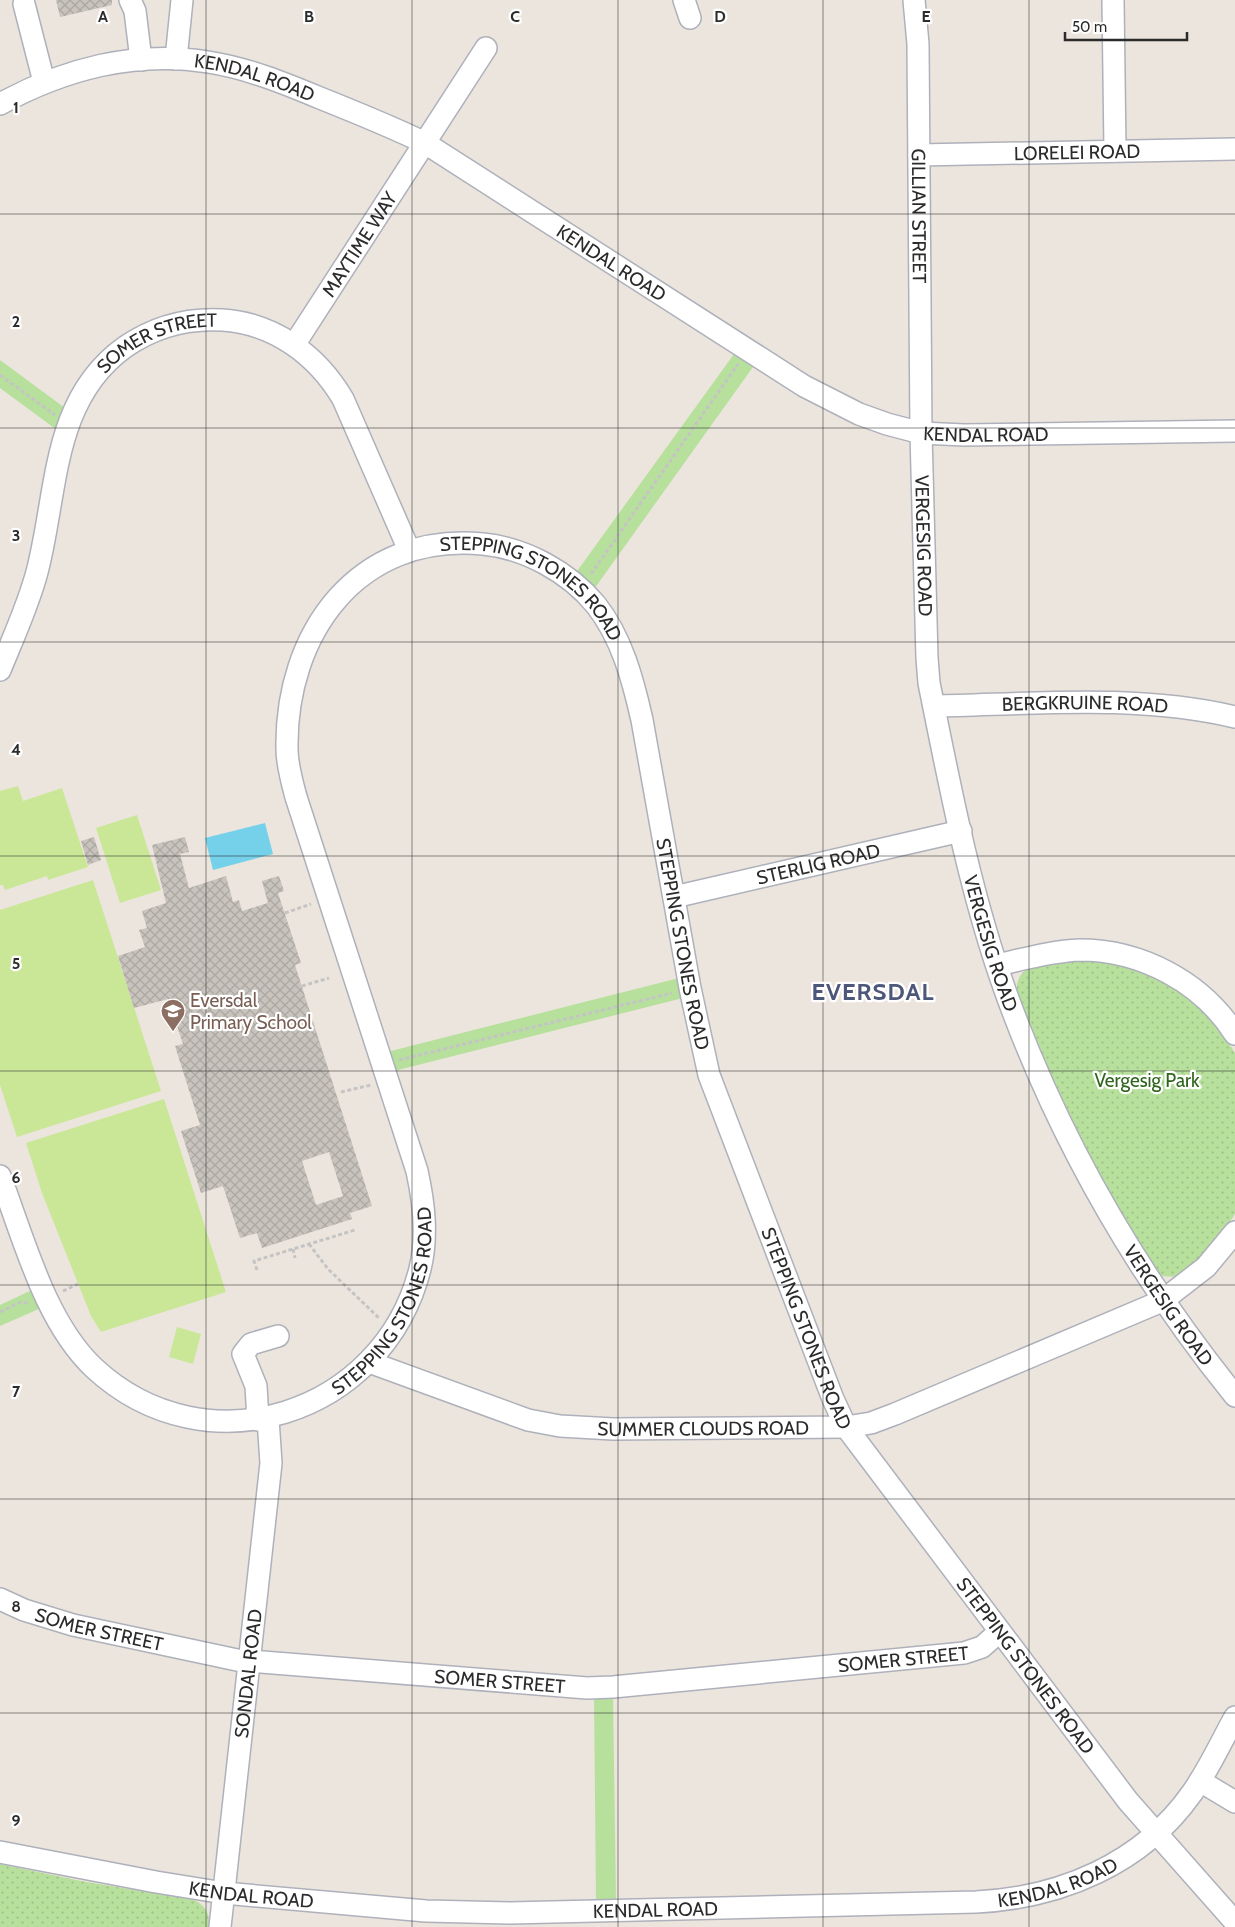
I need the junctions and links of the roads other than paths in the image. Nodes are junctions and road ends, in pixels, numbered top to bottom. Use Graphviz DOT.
graph roads {
  1 [pos="130,0"];
  2 [pos="182,0"];
  3 [pos="914,0"];
  4 [pos="1113,0"];
  5 [pos="29,1"];
  6 [pos="486,48"];
  7 [pos="176,59"];
  8 [pos="141,60"];
  9 [pos="44,82"];
  10 [pos="0,104"];
  11 [pos="425,143"];
  12 [pos="1235,149"];
  13 [pos="1115,151"];
  14 [pos="919,155"];
  15 [pos="294,345"];
  16 [pos="1235,431"];
  17 [pos="922,433"];
  18 [pos="409,550"];
  19 [pos="0,670"];
  20 [pos="934,706"];
  21 [pos="1235,717"];
  22 [pos="961,831"];
  23 [pos="674,897"];
  24 [pos="997,965"];
  25 [pos="1235,1034"];
  26 [pos="0,1176"];
  27 [pos="1235,1232"];
  28 [pos="1162,1301"];
  29 [pos="278,1336"];
  30 [pos="369,1362"];
  31 [pos="1235,1396"];
  32 [pos="263,1419"];
  33 [pos="846,1427"];
  34 [pos="0,1600"];
  35 [pos="999,1632"];
  36 [pos="250,1660"];
  37 [pos="1235,1717"];
  38 [pos="1200,1781"];
  39 [pos="1235,1802"];
  40 [pos="1156,1833"];
  41 [pos="0,1852"];
  42 [pos="224,1893"];
  43 [pos="723,1918"];
  44 [pos="1235,1922"];
  45 [pos="220,1927"];
  1 -- 8 [label="street"];
  2 -- 7 [label="street"];
  3 -- 14 [label="street, GILLIAN STREET"];
  4 -- 13 [label="street"];
  5 -- 9 [label="street"];
  6 -- 11 [label="street, MAYTIME WAY"];
  7 -- 8 [label="street, KENDAL ROAD"];
  7 -- 11 [label="street, KENDAL ROAD"];
  8 -- 9 [label="street, KENDAL ROAD"];
  9 -- 10 [label="street, KENDAL ROAD"];
  11 -- 15 [label="street, MAYTIME WAY"];
  11 -- 17 [label="street, KENDAL ROAD"];
  12 -- 13 [label="street, LORELEI ROAD"];
  13 -- 14 [label="street, LORELEI ROAD"];
  14 -- 17 [label="street, GILLIAN STREET"];
  15 -- 18 [label="street, SOMER STREET"];
  15 -- 19 [label="street, SOMER STREET"];
  16 -- 17 [label="street, KENDAL ROAD"];
  17 -- 20 [label="street, VERGESIG ROAD"];
  18 -- 23 [label="street, STEPPING STONES ROAD"];
  18 -- 30 [label="street, STEPPING STONES ROAD"];
  20 -- 21 [label="street, BERGKRUINE ROAD"];
  20 -- 22 [label="street, VERGESIG ROAD"];
  22 -- 23 [label="street, STERLIG ROAD"];
  22 -- 24 [label="street, VERGESIG ROAD"];
  23 -- 33 [label="street, STEPPING STONES ROAD"];
  24 -- 25 [label="street"];
  24 -- 28 [label="street, VERGESIG ROAD"];
  26 -- 32 [label="street, STEPPING STONES ROAD"];
  27 -- 28 [label="street, SUMMER CLOUDS ROAD"];
  28 -- 31 [label="street, VERGESIG ROAD"];
  28 -- 33 [label="street, SUMMER CLOUDS ROAD"];
  29 -- 32 [label="street, SONDAL ROAD"];
  30 -- 32 [label="street, STEPPING STONES ROAD"];
  30 -- 33 [label="street, SUMMER CLOUDS ROAD"];
  32 -- 36 [label="street, SONDAL ROAD"];
  33 -- 35 [label="street, STEPPING STONES ROAD"];
  34 -- 36 [label="street, SOMER STREET"];
  35 -- 36 [label="street, SOMER STREET"];
  35 -- 40 [label="street, STEPPING STONES ROAD"];
  36 -- 42 [label="street, SONDAL ROAD"];
  37 -- 38 [label="street, KENDAL ROAD"];
  38 -- 39 [label="street"];
  38 -- 40 [label="street, KENDAL ROAD"];
  40 -- 43 [label="street, KENDAL ROAD"];
  40 -- 44 [label="street, STEPPING STONES ROAD"];
  41 -- 42 [label="street, KENDAL ROAD"];
  42 -- 43 [label="street, KENDAL ROAD"];
  42 -- 45 [label="street, SONDAL ROAD"];
}
